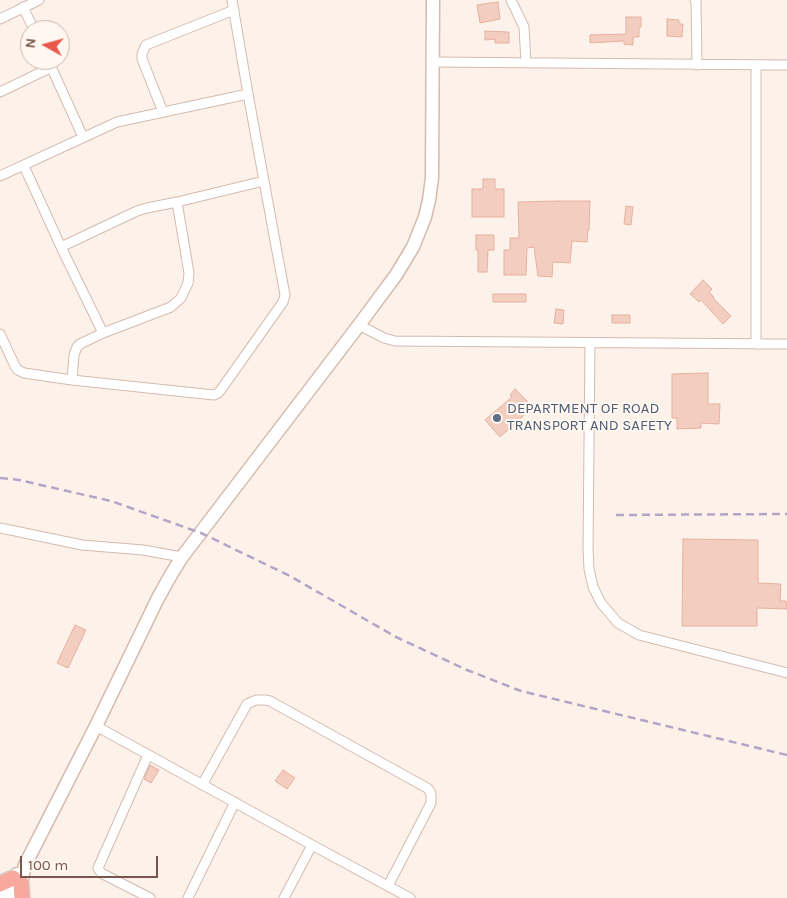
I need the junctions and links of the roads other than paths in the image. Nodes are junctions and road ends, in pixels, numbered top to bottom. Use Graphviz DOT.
graph roads {
  1 [pos="39,0"];
  2 [pos="232,0"];
  3 [pos="433,0"];
  4 [pos="511,0"];
  5 [pos="695,0"];
  6 [pos="23,7"];
  7 [pos="234,10"];
  8 [pos="0,19"];
  9 [pos="29,20"];
  10 [pos="433,62"];
  11 [pos="526,63"];
  12 [pos="697,64"];
  13 [pos="756,65"];
  14 [pos="787,65"];
  15 [pos="38,70"];
  16 [pos="53,70"];
  17 [pos="0,92"];
  18 [pos="248,94"];
  19 [pos="163,112"];
  20 [pos="83,137"];
  21 [pos="24,166"];
  22 [pos="0,176"];
  23 [pos="264,181"];
  24 [pos="177,202"];
  25 [pos="61,247"];
  26 [pos="359,325"];
  27 [pos="103,332"];
  28 [pos="0,334"];
  29 [pos="590,343"];
  30 [pos="756,344"];
  31 [pos="787,344"];
  32 [pos="72,380"];
  33 [pos="0,528"];
  34 [pos="182,558"];
  35 [pos="787,673"];
  36 [pos="96,726"];
  37 [pos="148,755"];
  38 [pos="202,784"];
  39 [pos="236,802"];
  40 [pos="312,845"];
  41 [pos="14,886"];
  42 [pos="388,886"];
  43 [pos="3,898"];
  44 [pos="14,898"];
  45 [pos="150,898"];
  46 [pos="188,898"];
  47 [pos="284,898"];
  48 [pos="410,898"];
  1 -- 6 [label="street"];
  2 -- 7 [label="street"];
  3 -- 10 [label="street"];
  4 -- 11 [label="street"];
  5 -- 12 [label="street"];
  6 -- 8 [label="street"];
  6 -- 9 [label="street"];
  7 -- 18 [label="street"];
  7 -- 19 [label="street"];
  10 -- 11 [label="street"];
  10 -- 26 [label="street"];
  11 -- 12 [label="street"];
  12 -- 13 [label="street"];
  13 -- 14 [label="street"];
  13 -- 30 [label="street"];
  15 -- 17 [label="street"];
  16 -- 20 [label="street"];
  18 -- 19 [label="street"];
  18 -- 23 [label="street"];
  19 -- 20 [label="street"];
  20 -- 21 [label="street"];
  21 -- 22 [label="street"];
  21 -- 25 [label="street"];
  23 -- 24 [label="street"];
  23 -- 32 [label="street"];
  24 -- 25 [label="street"];
  24 -- 27 [label="street"];
  25 -- 27 [label="street"];
  26 -- 29 [label="street"];
  26 -- 34 [label="street"];
  27 -- 32 [label="street"];
  28 -- 32 [label="street"];
  29 -- 30 [label="street"];
  29 -- 35 [label="street"];
  30 -- 31 [label="street"];
  33 -- 34 [label="street"];
  34 -- 36 [label="street"];
  36 -- 37 [label="street"];
  36 -- 41 [label="street"];
  37 -- 38 [label="street"];
  37 -- 45 [label="street"];
  38 -- 39 [label="street"];
  38 -- 42 [label="street"];
  39 -- 40 [label="street"];
  39 -- 46 [label="street"];
  40 -- 42 [label="street"];
  40 -- 47 [label="street"];
  41 -- 43 [label="street"];
  41 -- 44 [label="street"];
  42 -- 48 [label="street"];
}
